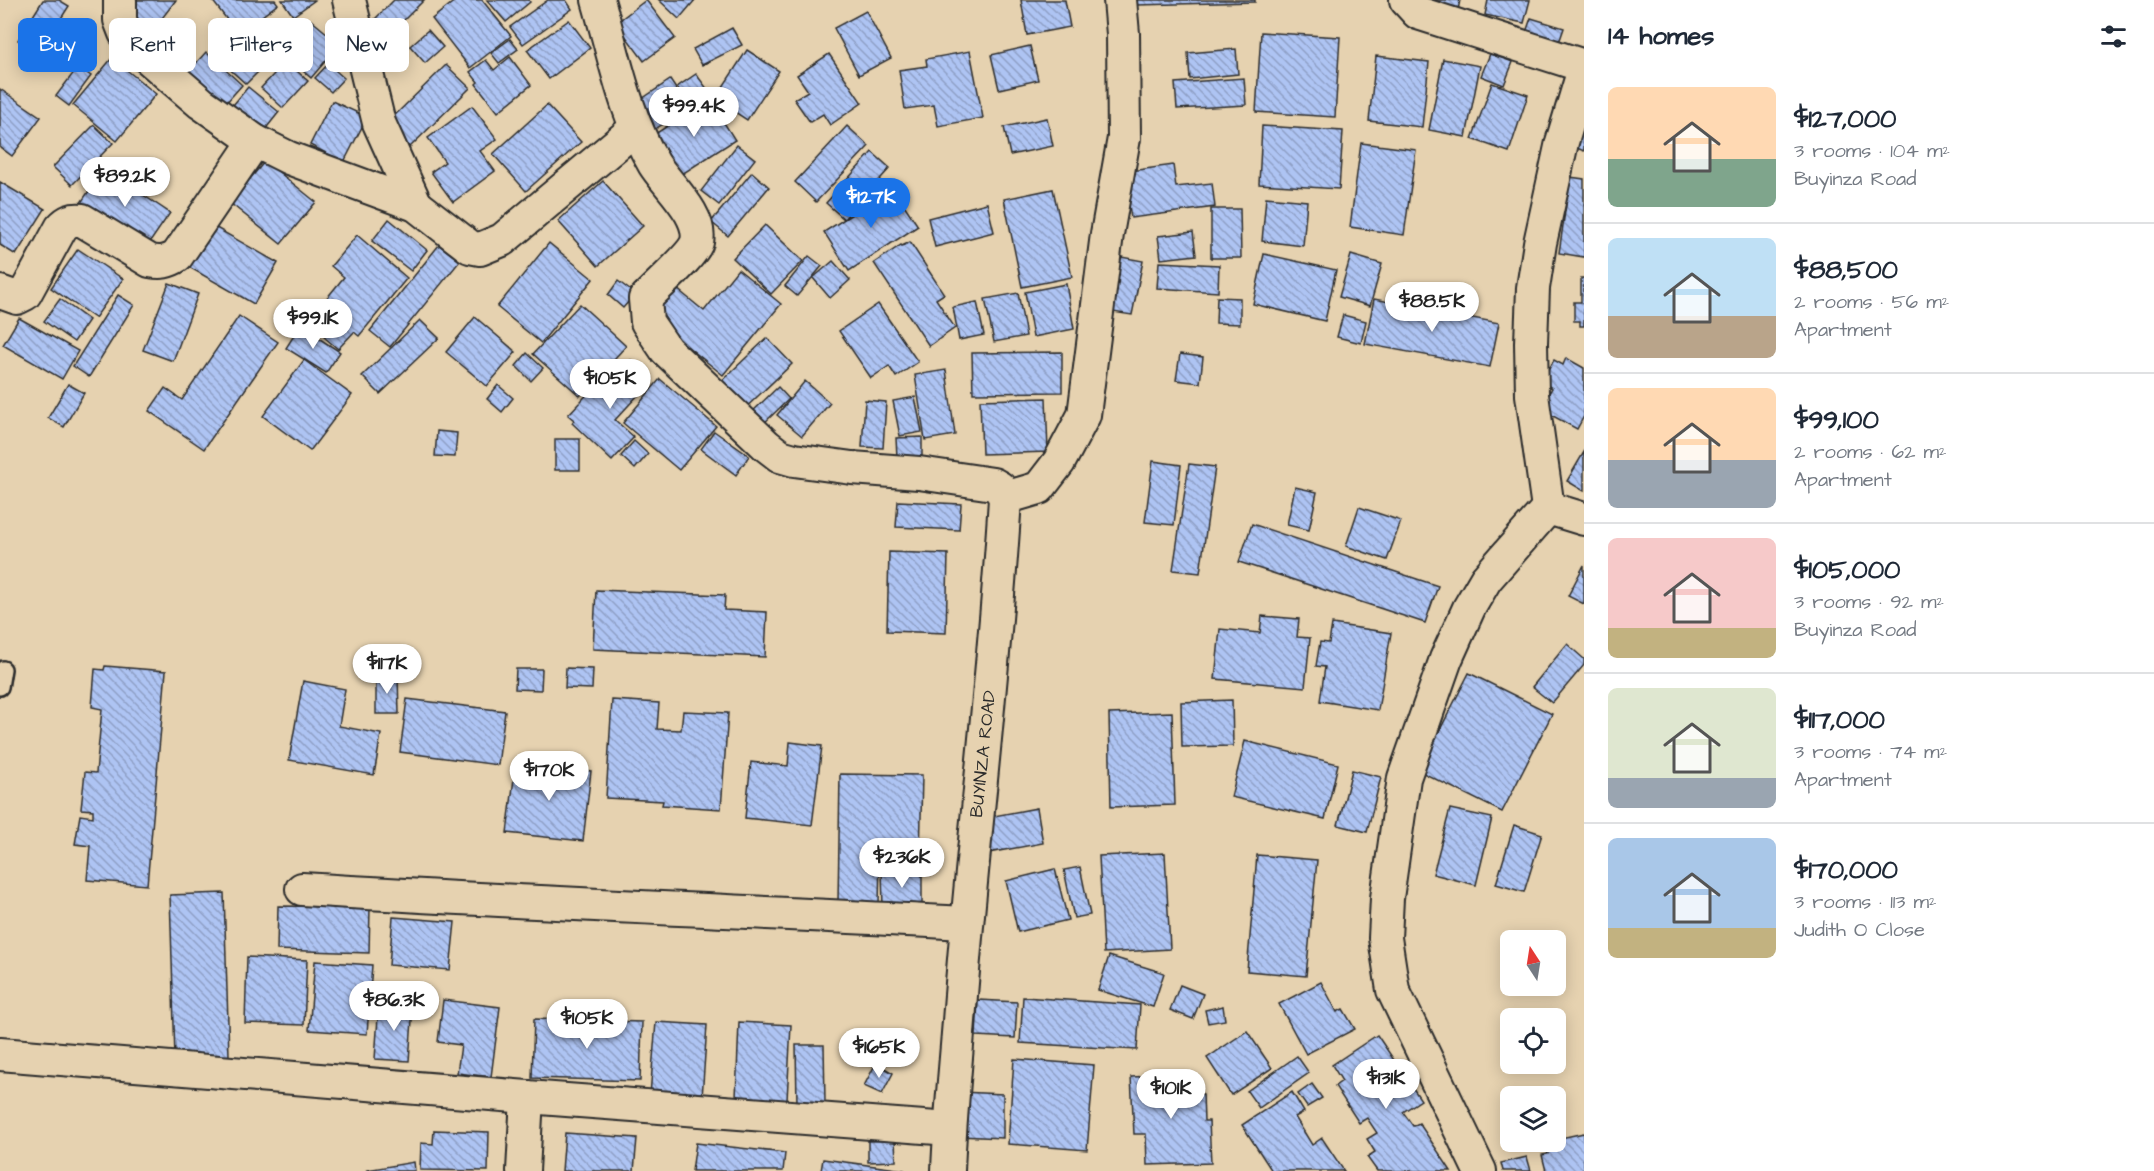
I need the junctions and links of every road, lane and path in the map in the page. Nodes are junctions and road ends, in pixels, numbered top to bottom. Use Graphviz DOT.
graph roads {
  1 [pos="120,0"];
  2 [pos="349,0"];
  3 [pos="598,0"];
  4 [pos="1120,0"];
  5 [pos="1406,0"];
  6 [pos="1584,68"];
  7 [pos="636,128"];
  8 [pos="255,141"];
  9 [pos="416,205"];
  10 [pos="1,299"];
  11 [pos="1005,498"];
  12 [pos="1548,508"];
  13 [pos="1584,519"];
  14 [pos="3,669"];
  15 [pos="0,687"];
  16 [pos="302,890"];
  17 [pos="966,923"];
  18 [pos="0,1054"];
  19 [pos="527,1097"];
  20 [pos="950,1129"];
  21 [pos="523,1171"];
  22 [pos="948,1171"];
  23 [pos="1479,1171"];
  1 -- 8 [label="street"];
  2 -- 9 [label="street"];
  3 -- 7 [label="street"];
  4 -- 11 [label="street"];
  5 -- 6 [label="street"];
  6 -- 12 [label="street"];
  7 -- 9 [label="street"];
  7 -- 11 [label="street"];
  8 -- 9 [label="street"];
  8 -- 10 [label="street"];
  11 -- 17 [label="street, BUYINZA ROAD"];
  12 -- 13 [label="street"];
  12 -- 23 [label="street"];
  14 -- 15 [label="lane"];
  16 -- 17 [label="street"];
  17 -- 20 [label="street, BUYINZA ROAD"];
  18 -- 19 [label="street"];
  19 -- 20 [label="street"];
  19 -- 21 [label="street"];
  20 -- 22 [label="street, BUYINZA ROAD"];
}
